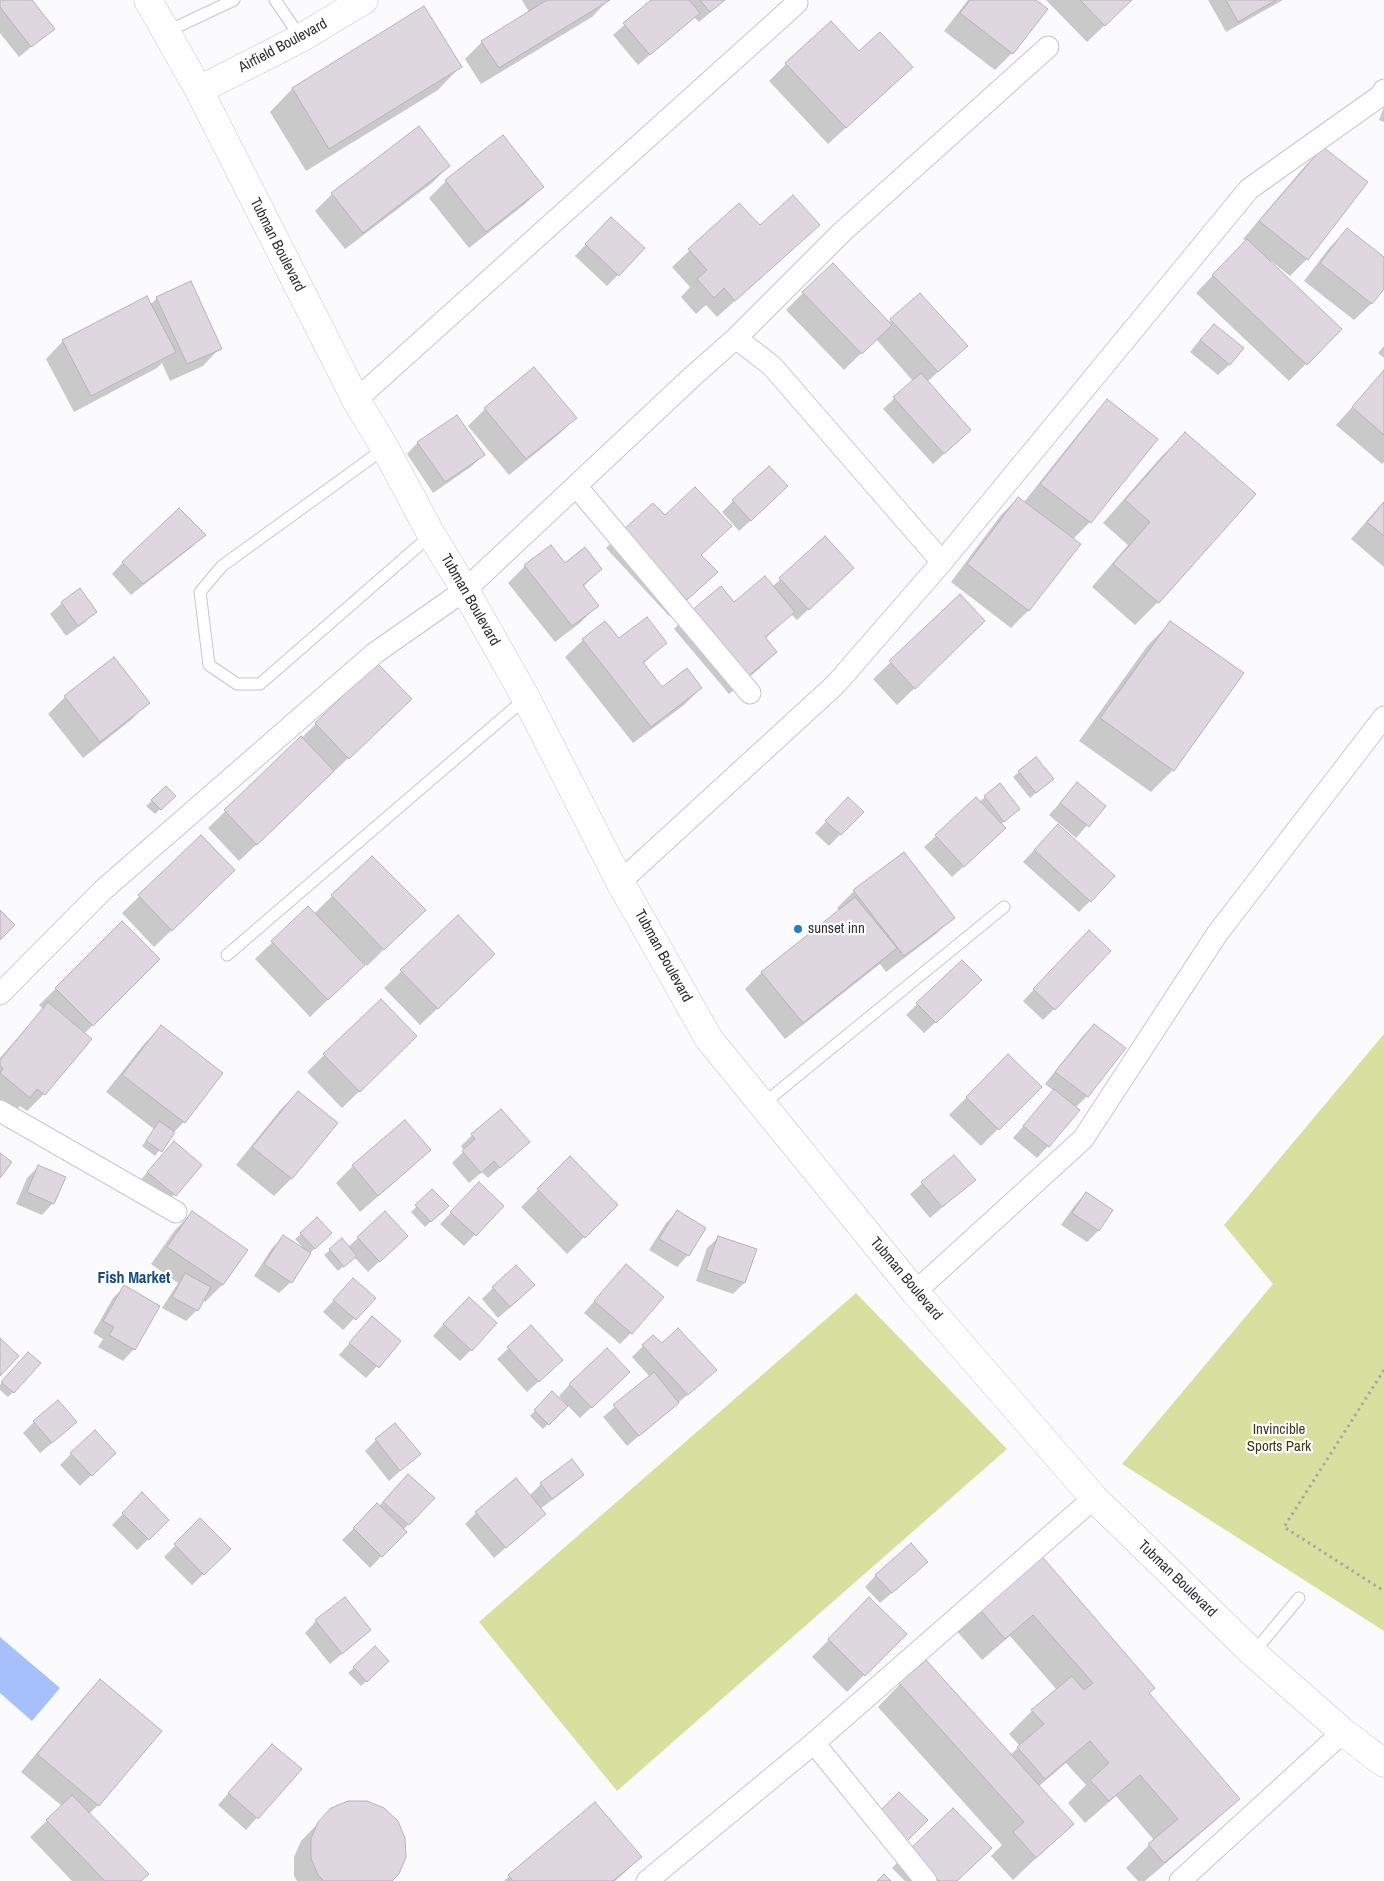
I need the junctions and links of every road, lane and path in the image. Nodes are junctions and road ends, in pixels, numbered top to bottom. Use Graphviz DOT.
graph roads {
  1 [pos="148,0"];
  2 [pos="234,0"];
  3 [pos="275,0"];
  4 [pos="364,0"];
  5 [pos="797,3"];
  6 [pos="166,32"];
  7 [pos="301,38"];
  8 [pos="1048,47"];
  9 [pos="200,90"];
  10 [pos="1384,90"];
  11 [pos="736,338"];
  12 [pos="356,400"];
  13 [pos="385,448"];
  14 [pos="576,486"];
  15 [pos="432,534"];
  16 [pos="942,562"];
  17 [pos="465,590"];
  18 [pos="750,693"];
  19 [pos="526,698"];
  20 [pos="1384,717"];
  21 [pos="620,882"];
  22 [pos="1004,907"];
  23 [pos="227,955"];
  24 [pos="0,994"];
  25 [pos="763,1104"];
  26 [pos="0,1110"];
  27 [pos="176,1212"];
  28 [pos="915,1292"];
  29 [pos="1383,1373"];
  30 [pos="1094,1498"];
  31 [pos="1384,1591"];
  32 [pos="1299,1598"];
  33 [pos="1253,1653"];
  34 [pos="1343,1732"];
  35 [pos="814,1743"];
  36 [pos="1384,1763"];
  37 [pos="647,1881"];
  38 [pos="926,1881"];
  39 [pos="1180,1881"];
  1 -- 6 [label="main road, Tubman Boulevard"];
  2 -- 6 [label="lane"];
  3 -- 7 [label="lane"];
  4 -- 7 [label="main road, Airfield Boulevard"];
  5 -- 12 [label="street"];
  6 -- 9 [label="main road, Tubman Boulevard"];
  7 -- 9 [label="main road, Airfield Boulevard"];
  8 -- 11 [label="street"];
  9 -- 12 [label="main road, Tubman Boulevard"];
  10 -- 16 [label="street"];
  11 -- 14 [label="street"];
  11 -- 16 [label="street"];
  12 -- 13 [label="main road, Tubman Boulevard"];
  13 -- 15 [label="main road, Tubman Boulevard"];
  13 -- 15 [label="lane"];
  14 -- 17 [label="street"];
  14 -- 18 [label="street"];
  15 -- 17 [label="main road, Tubman Boulevard"];
  16 -- 21 [label="street"];
  17 -- 19 [label="main road, Tubman Boulevard"];
  17 -- 24 [label="street"];
  19 -- 21 [label="main road, Tubman Boulevard"];
  19 -- 23 [label="lane"];
  20 -- 28 [label="street"];
  21 -- 25 [label="main road, Tubman Boulevard"];
  22 -- 25 [label="lane"];
  25 -- 28 [label="main road, Tubman Boulevard"];
  26 -- 27 [label="street"];
  28 -- 30 [label="main road, Tubman Boulevard"];
  29 -- 31 [label="path"];
  30 -- 33 [label="main road, Tubman Boulevard"];
  30 -- 35 [label="street"];
  32 -- 33 [label="lane"];
  33 -- 34 [label="main road, Tubman Boulevard"];
  34 -- 36 [label="main road, Tubman Boulevard"];
  34 -- 39 [label="street"];
  35 -- 37 [label="street"];
  35 -- 38 [label="street"];
}
